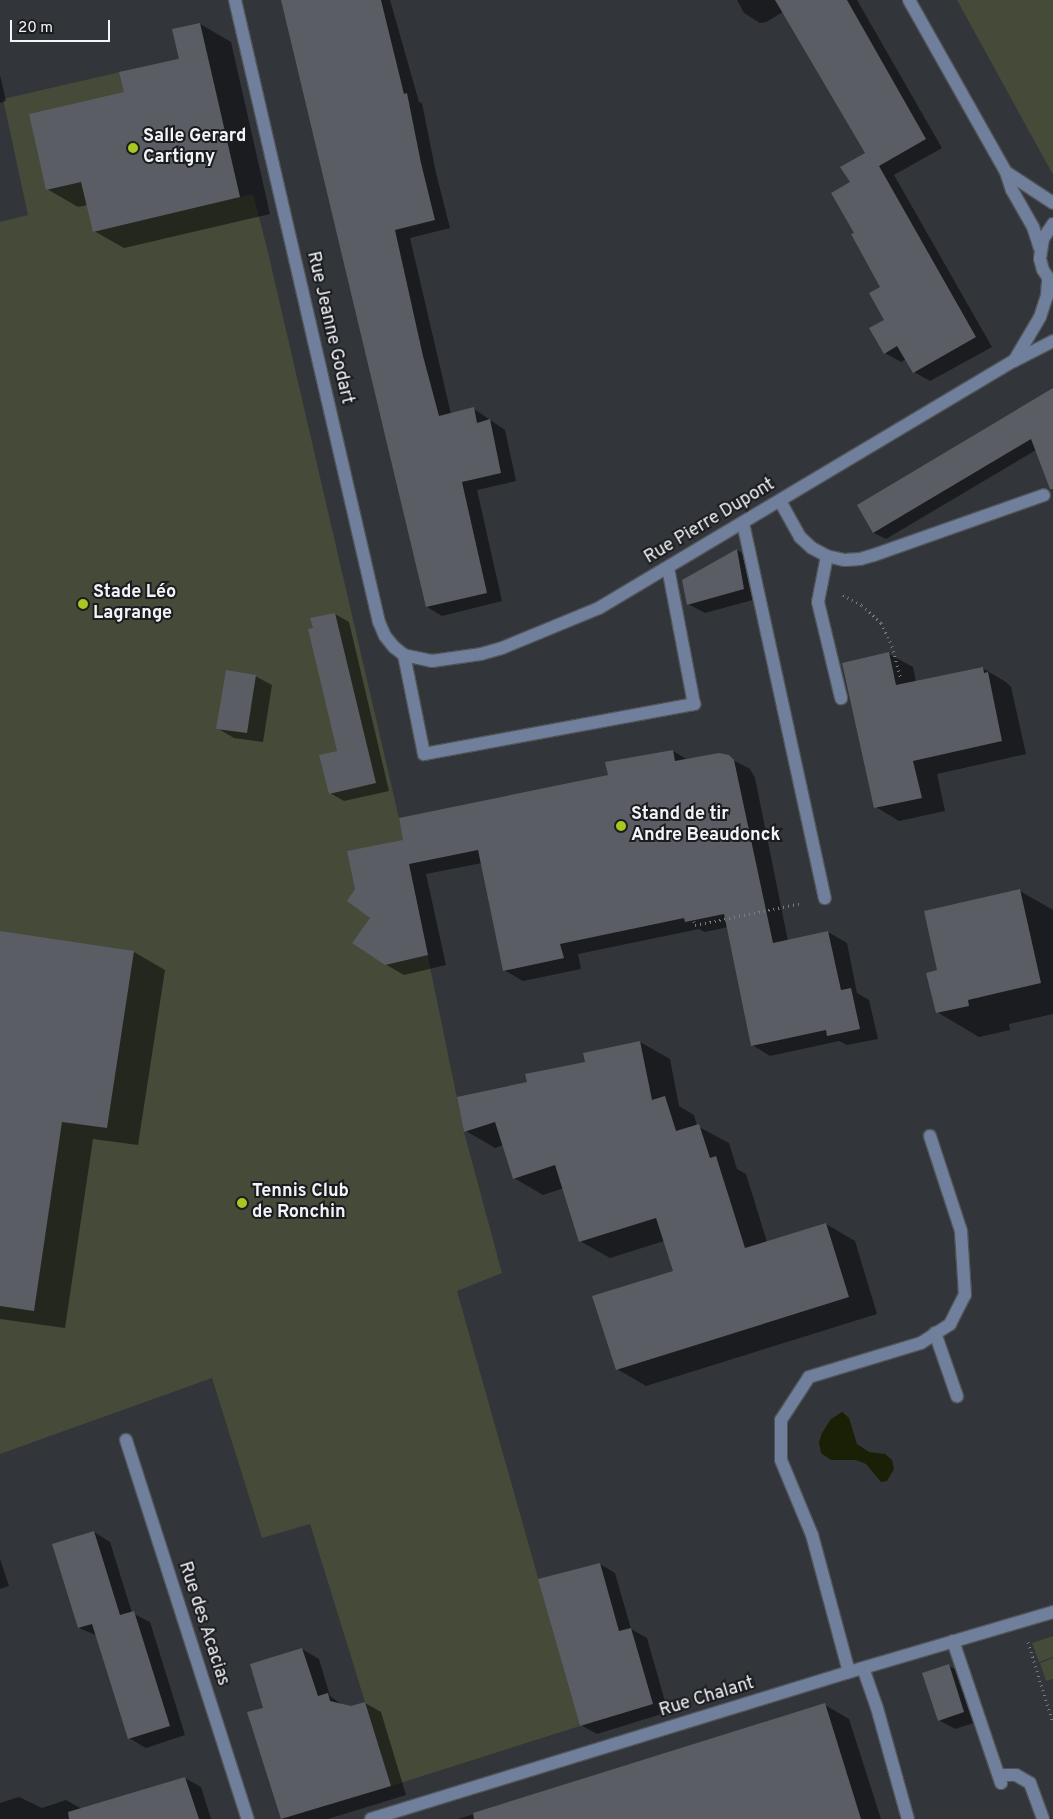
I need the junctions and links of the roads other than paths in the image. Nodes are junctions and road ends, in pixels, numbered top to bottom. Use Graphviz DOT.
graph roads {
  1 [pos="235,0"];
  2 [pos="909,0"];
  3 [pos="1006,172"];
  4 [pos="1053,203"];
  5 [pos="1053,224"];
  6 [pos="1040,248"];
  7 [pos="1050,283"];
  8 [pos="1053,341"];
  9 [pos="1014,361"];
  10 [pos="1044,495"];
  11 [pos="780,501"];
  12 [pos="743,523"];
  13 [pos="827,556"];
  14 [pos="668,568"];
  15 [pos="404,655"];
  16 [pos="841,698"];
  17 [pos="825,898"];
  18 [pos="930,1136"];
  19 [pos="936,1334"];
  20 [pos="957,1396"];
  21 [pos="126,1440"];
  22 [pos="1053,1612"];
  23 [pos="953,1642"];
  24 [pos="863,1668"];
  25 [pos="849,1672"];
  26 [pos="248,1819"];
  27 [pos="371,1819"];
  28 [pos="908,1819"];
  29 [pos="1043,1819"];
  1 -- 15 [label="street, Rue Jeanne Godart"];
  2 -- 3 [label="street"];
  3 -- 4 [label="street"];
  3 -- 6 [label="street"];
  5 -- 6 [label="street"];
  6 -- 7 [label="street"];
  7 -- 9 [label="street, Rue Pierre Dupont"];
  8 -- 9 [label="street, Rue Pierre Dupont"];
  9 -- 11 [label="street, Rue Pierre Dupont"];
  10 -- 13 [label="street"];
  11 -- 12 [label="street, Rue Pierre Dupont"];
  11 -- 13 [label="street"];
  12 -- 14 [label="street, Rue Pierre Dupont"];
  12 -- 17 [label="street"];
  13 -- 16 [label="street"];
  14 -- 15 [label="street, Rue Pierre Dupont"];
  14 -- 15 [label="street"];
  18 -- 19 [label="street"];
  19 -- 20 [label="street"];
  19 -- 25 [label="street"];
  21 -- 26 [label="street, Rue des Acacias"];
  22 -- 23 [label="street, Rue Chalant"];
  23 -- 24 [label="street, Rue Chalant"];
  23 -- 29 [label="street"];
  24 -- 25 [label="street, Rue Chalant"];
  24 -- 28 [label="street"];
  25 -- 27 [label="street, Rue Chalant"];
}
